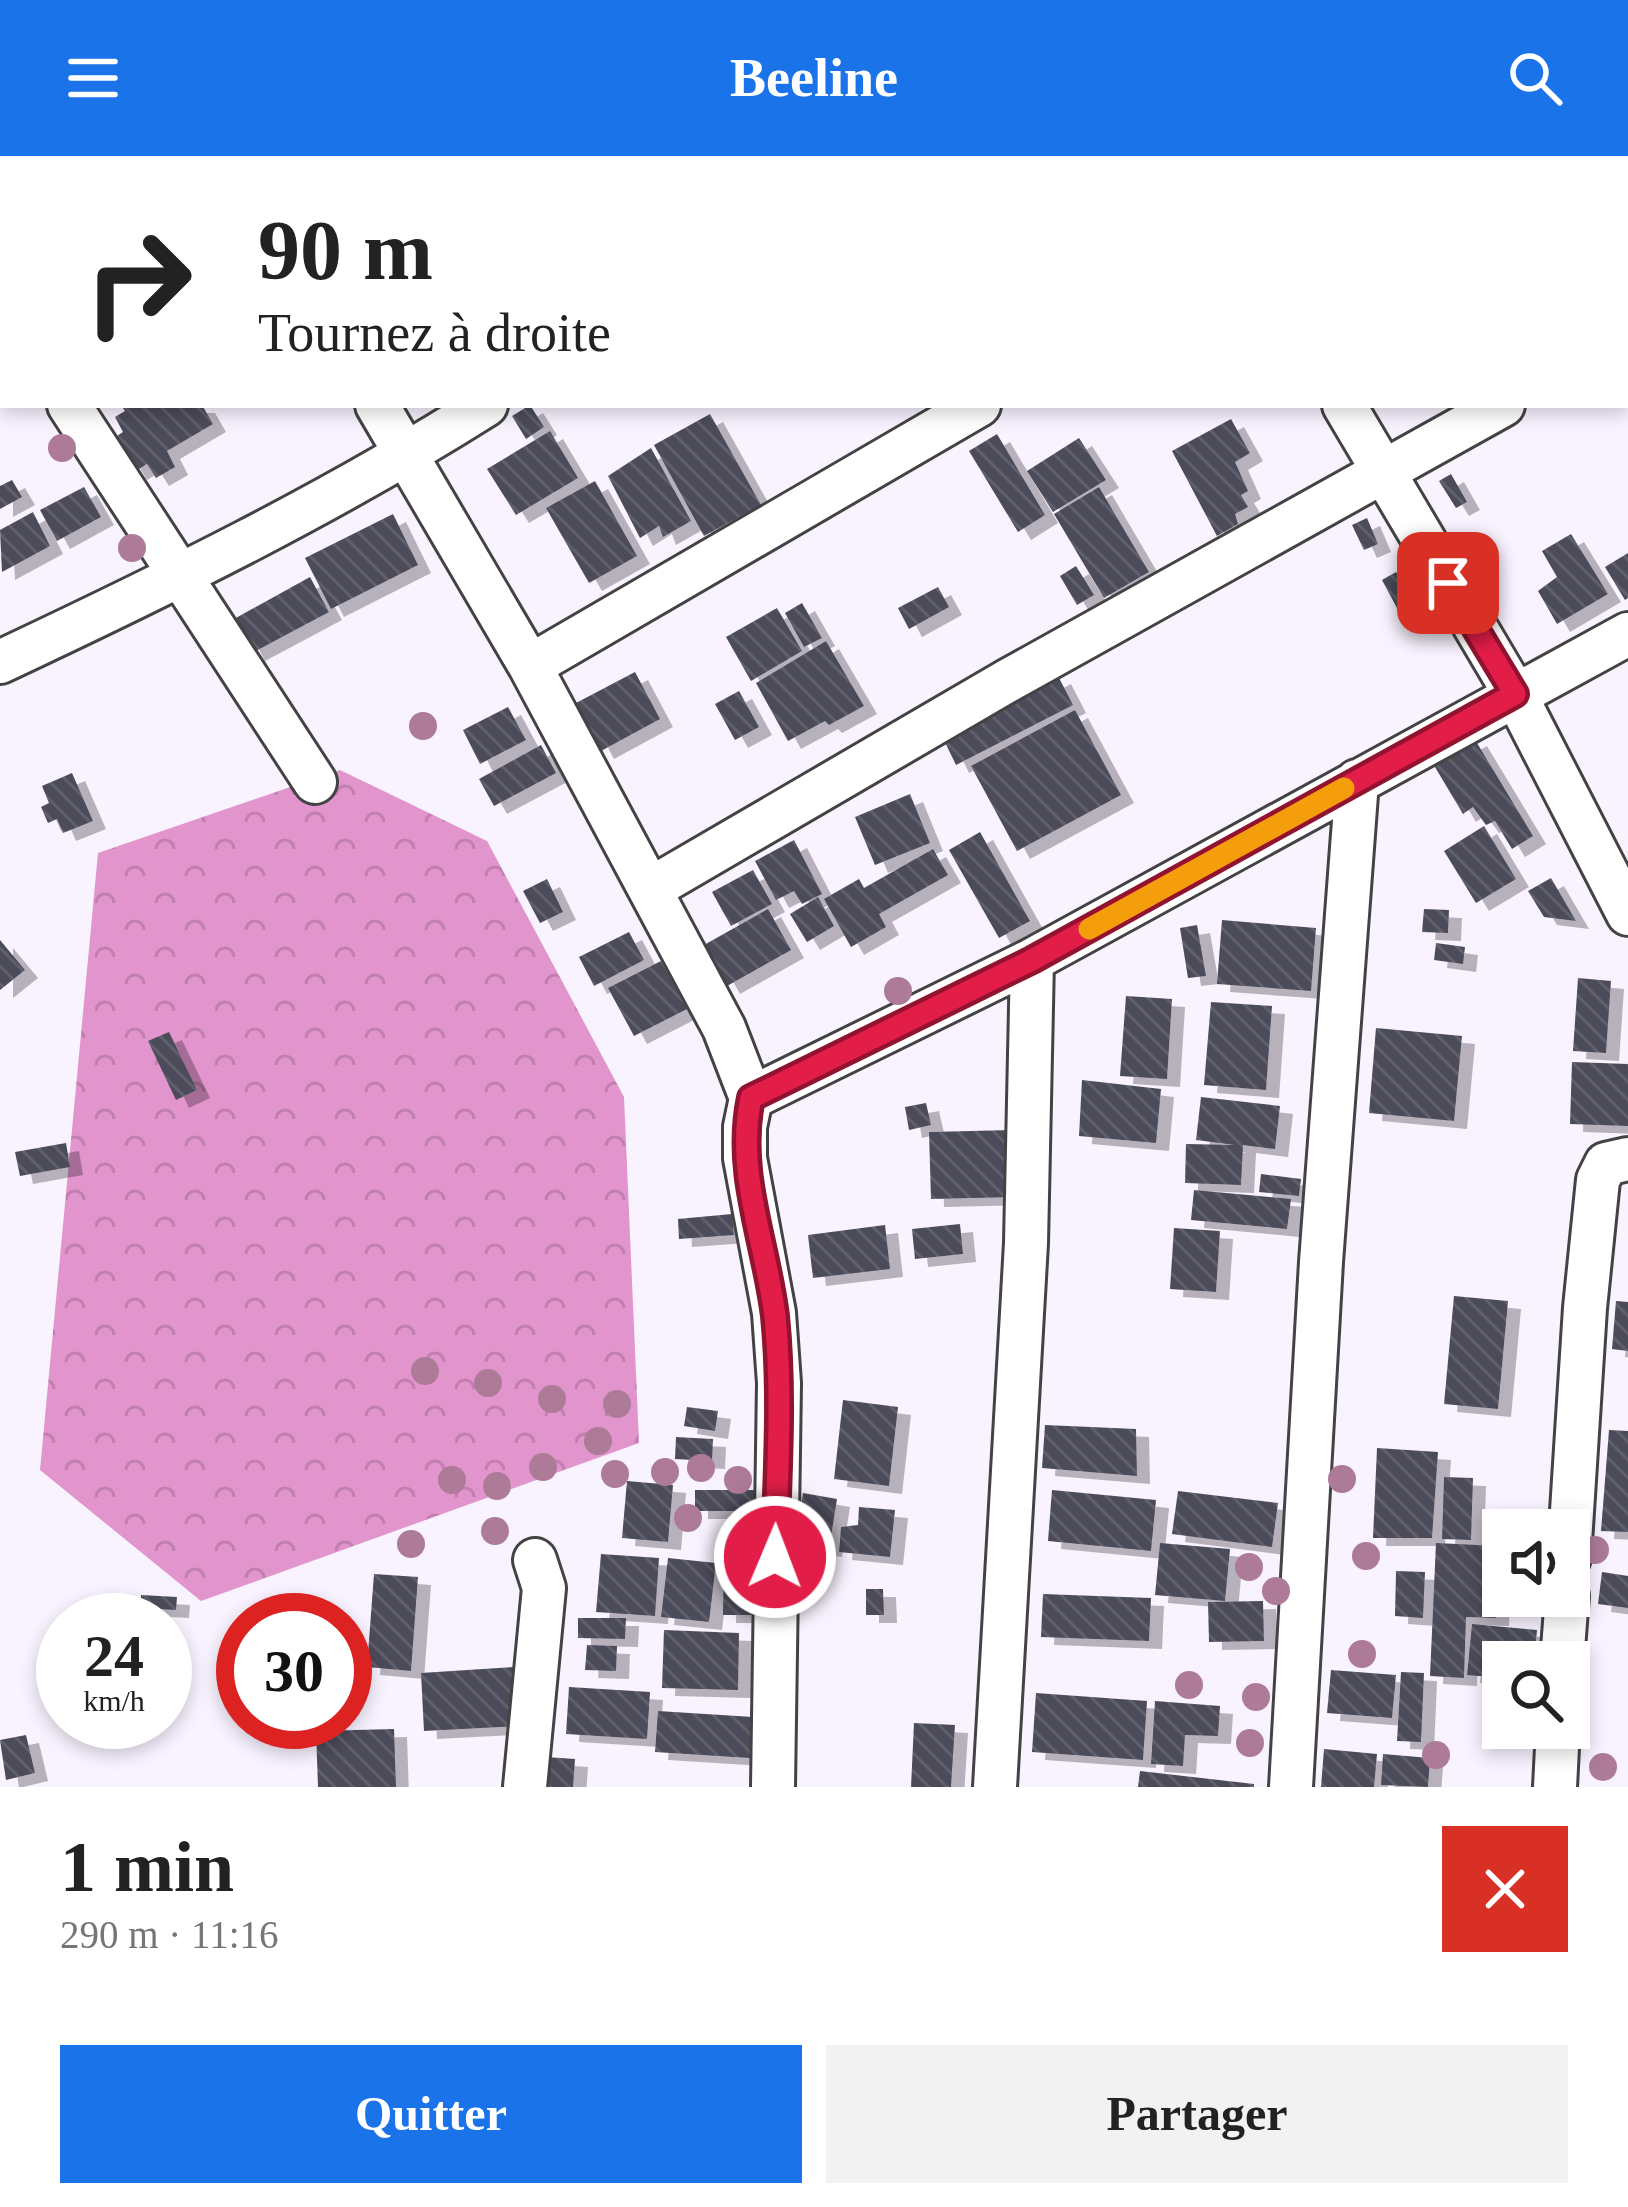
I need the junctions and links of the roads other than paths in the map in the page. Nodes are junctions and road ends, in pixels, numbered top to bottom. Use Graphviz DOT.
graph roads {
  1 [pos="71,408"];
  2 [pos="379,408"];
  3 [pos="482,408"];
  4 [pos="974,408"];
  5 [pos="1346,408"];
  6 [pos="1498,408"];
  7 [pos="405,456"];
  8 [pos="1382,472"];
  9 [pos="183,576"];
  10 [pos="1628,634"];
  11 [pos="0,662"];
  12 [pos="530,667"];
  13 [pos="1515,694"];
  14 [pos="1357,781"];
  15 [pos="315,782"];
  16 [pos="652,889"];
  17 [pos="1628,914"];
  18 [pos="1032,960"];
  19 [pos="751,1098"];
  20 [pos="1628,1159"];
  21 [pos="1572,1509"];
  22 [pos="535,1560"];
  23 [pos="1557,1749"];
  24 [pos="513,1786"];
  25 [pos="773,1787"];
  26 [pos="995,1787"];
  27 [pos="1291,1787"];
  28 [pos="1555,1787"];
  1 -- 9 [label="street"];
  2 -- 7 [label="street"];
  3 -- 7 [label="street"];
  4 -- 12 [label="street"];
  5 -- 8 [label="street"];
  6 -- 8 [label="street"];
  7 -- 9 [label="street"];
  7 -- 12 [label="street"];
  8 -- 13 [label="street"];
  8 -- 16 [label="street"];
  9 -- 11 [label="street"];
  9 -- 15 [label="street"];
  10 -- 13 [label="street"];
  12 -- 16 [label="street"];
  13 -- 14 [label="street"];
  13 -- 17 [label="street"];
  14 -- 18 [label="street"];
  14 -- 27 [label="street"];
  16 -- 19 [label="street"];
  18 -- 19 [label="street"];
  18 -- 26 [label="street"];
  19 -- 25 [label="street"];
  20 -- 21 [label="street"];
  22 -- 24 [label="street"];
  23 -- 28 [label="street"];
}
